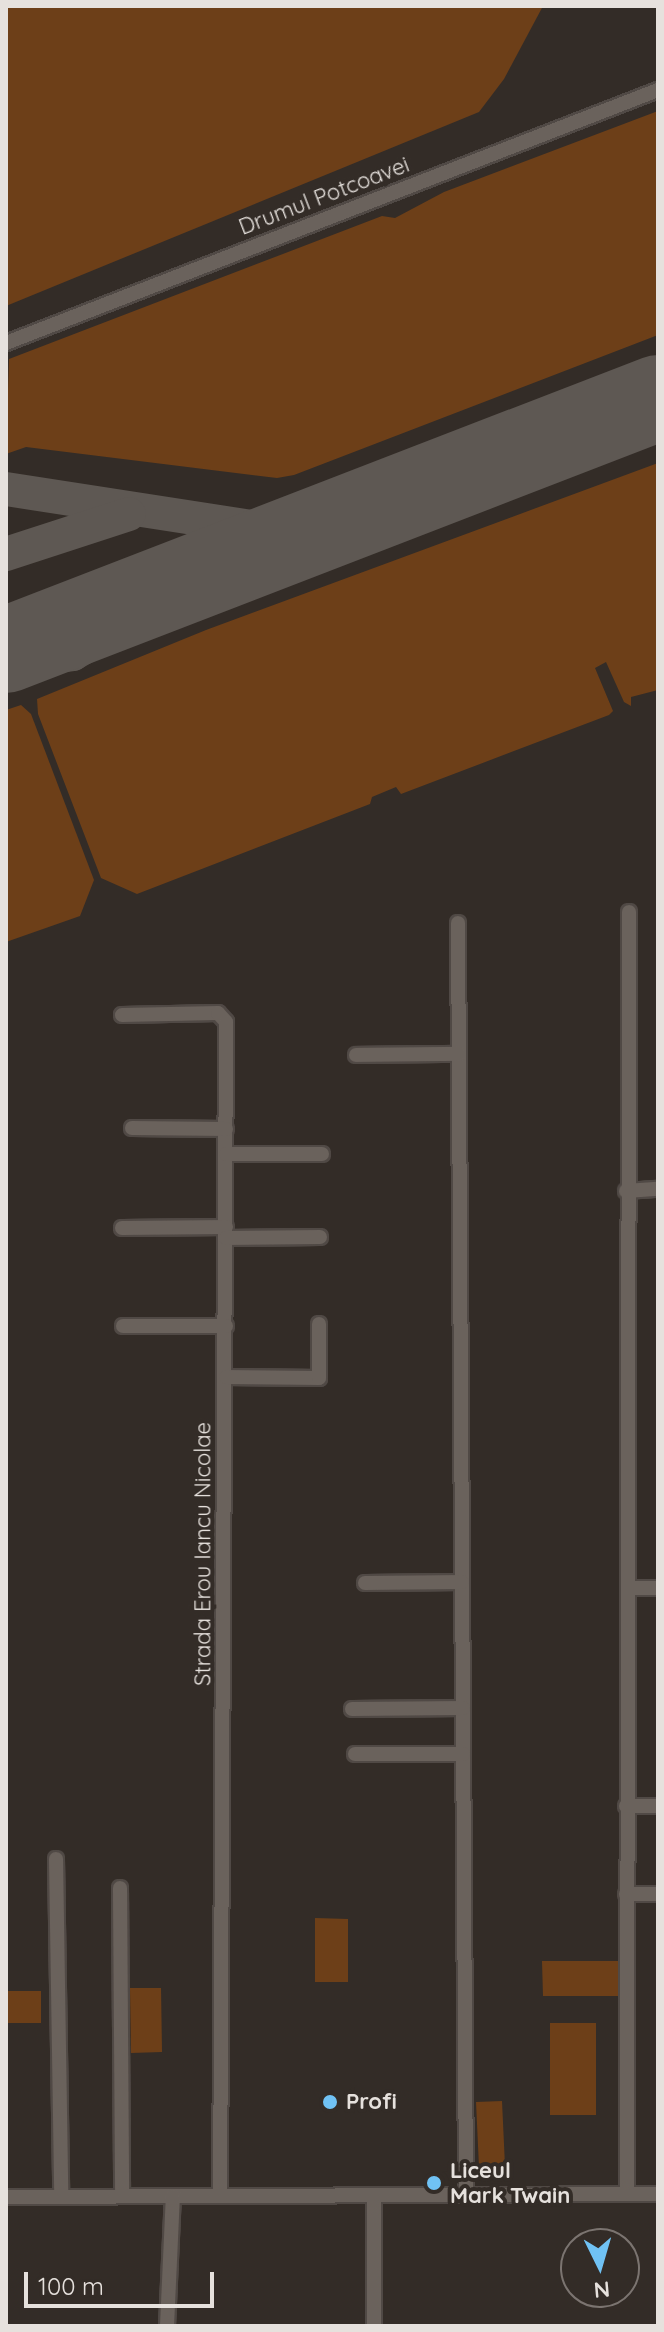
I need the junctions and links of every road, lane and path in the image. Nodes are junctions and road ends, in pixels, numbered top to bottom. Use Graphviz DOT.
graph roads {
  1 [pos="658,90"];
  2 [pos="6,343"];
  3 [pos="629,912"];
  4 [pos="458,923"];
  5 [pos="122,1015"];
  6 [pos="459,1054"];
  7 [pos="356,1055"];
  8 [pos="132,1128"];
  9 [pos="226,1129"];
  10 [pos="226,1154"];
  11 [pos="322,1154"];
  12 [pos="658,1189"];
  13 [pos="626,1191"];
  14 [pos="122,1228"];
  15 [pos="226,1232"];
  16 [pos="320,1237"];
  17 [pos="319,1324"];
  18 [pos="123,1326"];
  19 [pos="226,1326"];
  20 [pos="226,1377"];
  21 [pos="462,1582"];
  22 [pos="365,1583"];
  23 [pos="630,1588"];
  24 [pos="658,1588"];
  25 [pos="463,1708"];
  26 [pos="352,1709"];
  27 [pos="355,1754"];
  28 [pos="463,1754"];
  29 [pos="626,1806"];
  30 [pos="658,1806"];
  31 [pos="56,1859"];
  32 [pos="120,1888"];
  33 [pos="626,1894"];
  34 [pos="658,1894"];
  35 [pos="466,2194"];
  36 [pos="627,2194"];
  37 [pos="658,2194"];
  38 [pos="374,2195"];
  39 [pos="61,2196"];
  40 [pos="122,2196"];
  41 [pos="173,2196"];
  42 [pos="220,2196"];
  43 [pos="6,2197"];
  44 [pos="167,2326"];
  45 [pos="374,2326"];
  1 -- 2 [label="street, Drumul Potcoavei"];
  3 -- 13 [label="street"];
  4 -- 6 [label="street"];
  5 -- 9 [label="street, Strada Erou Iancu Nicolae"];
  6 -- 7 [label="street"];
  6 -- 21 [label="street"];
  8 -- 9 [label="street"];
  9 -- 10 [label="street, Strada Erou Iancu Nicolae"];
  10 -- 11 [label="street"];
  10 -- 15 [label="street, Strada Erou Iancu Nicolae"];
  12 -- 13 [label="street"];
  13 -- 23 [label="street"];
  14 -- 15 [label="street"];
  15 -- 16 [label="street"];
  15 -- 19 [label="street, Strada Erou Iancu Nicolae"];
  17 -- 20 [label="street"];
  18 -- 19 [label="street"];
  19 -- 20 [label="street, Strada Erou Iancu Nicolae"];
  20 -- 42 [label="street, Strada Erou Iancu Nicolae"];
  21 -- 22 [label="street"];
  21 -- 25 [label="street"];
  23 -- 24 [label="street"];
  23 -- 29 [label="street"];
  25 -- 26 [label="street"];
  25 -- 28 [label="street"];
  27 -- 28 [label="street"];
  28 -- 35 [label="street"];
  29 -- 30 [label="street"];
  29 -- 33 [label="street"];
  31 -- 39 [label="street"];
  32 -- 40 [label="street"];
  33 -- 34 [label="street"];
  33 -- 36 [label="street"];
  35 -- 36 [label="street"];
  35 -- 38 [label="street"];
  36 -- 37 [label="street"];
  38 -- 42 [label="street"];
  38 -- 45 [label="street"];
  39 -- 40 [label="street"];
  39 -- 43 [label="street"];
  40 -- 41 [label="street"];
  41 -- 42 [label="street"];
  41 -- 44 [label="street"];
}
